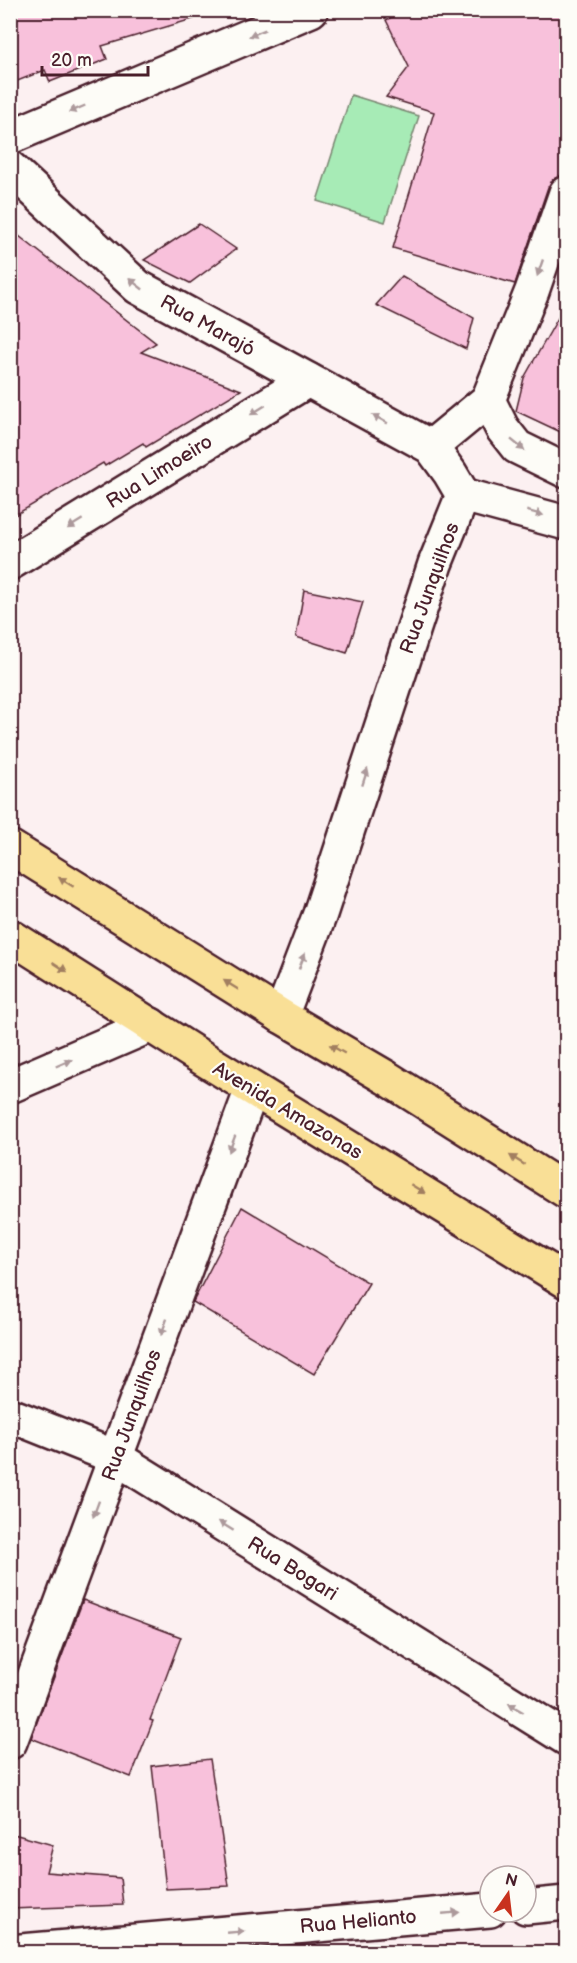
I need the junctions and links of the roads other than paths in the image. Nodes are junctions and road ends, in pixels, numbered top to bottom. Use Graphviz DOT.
graph roads {
  1 [pos="311,10"];
  2 [pos="10,137"];
  3 [pos="10,168"];
  4 [pos="567,193"];
  5 [pos="308,380"];
  6 [pos="488,400"];
  7 [pos="431,447"];
  8 [pos="567,471"];
  9 [pos="463,495"];
  10 [pos="567,522"];
  11 [pos="10,563"];
  12 [pos="10,847"];
  13 [pos="10,936"];
  14 [pos="281,1016"];
  15 [pos="151,1025"];
  16 [pos="10,1086"];
  17 [pos="252,1089"];
  18 [pos="567,1191"];
  19 [pos="567,1281"];
  20 [pos="10,1415"];
  21 [pos="115,1457"];
  22 [pos="567,1738"];
  23 [pos="10,1742"];
  24 [pos="567,1903"];
  25 [pos="538,1906"];
  26 [pos="478,1911"];
  27 [pos="10,1952"];
  1 -- 2 [label="street, one-way"];
  5 -- 3 [label="street, Rua Marajó, one-way"];
  4 -- 6 [label="street, one-way"];
  7 -- 5 [label="street, Rua Marajó, one-way"];
  5 -- 11 [label="street, Rua Limoeiro, one-way"];
  6 -- 7 [label="street"];
  6 -- 8 [label="street, one-way"];
  7 -- 9 [label="street"];
  9 -- 10 [label="street, one-way"];
  14 -- 9 [label="street, Rua Junquilhos, one-way"];
  14 -- 12 [label="main road, one-way"];
  13 -- 15 [label="main road, Avenida Amazonas, one-way"];
  18 -- 14 [label="main road, one-way"];
  16 -- 15 [label="street, one-way"];
  15 -- 17 [label="main road, Avenida Amazonas"];
  17 -- 19 [label="main road, Avenida Amazonas, one-way"];
  17 -- 21 [label="street, Rua Junquilhos, one-way"];
  20 -- 21 [label="street, Rua Bogari"];
  22 -- 21 [label="street, Rua Bogari, one-way"];
  21 -- 23 [label="street, Rua Junquilhos, one-way"];
  24 -- 25 [label="street"];
  27 -- 26 [label="street, Rua Helianto, one-way"];
}
